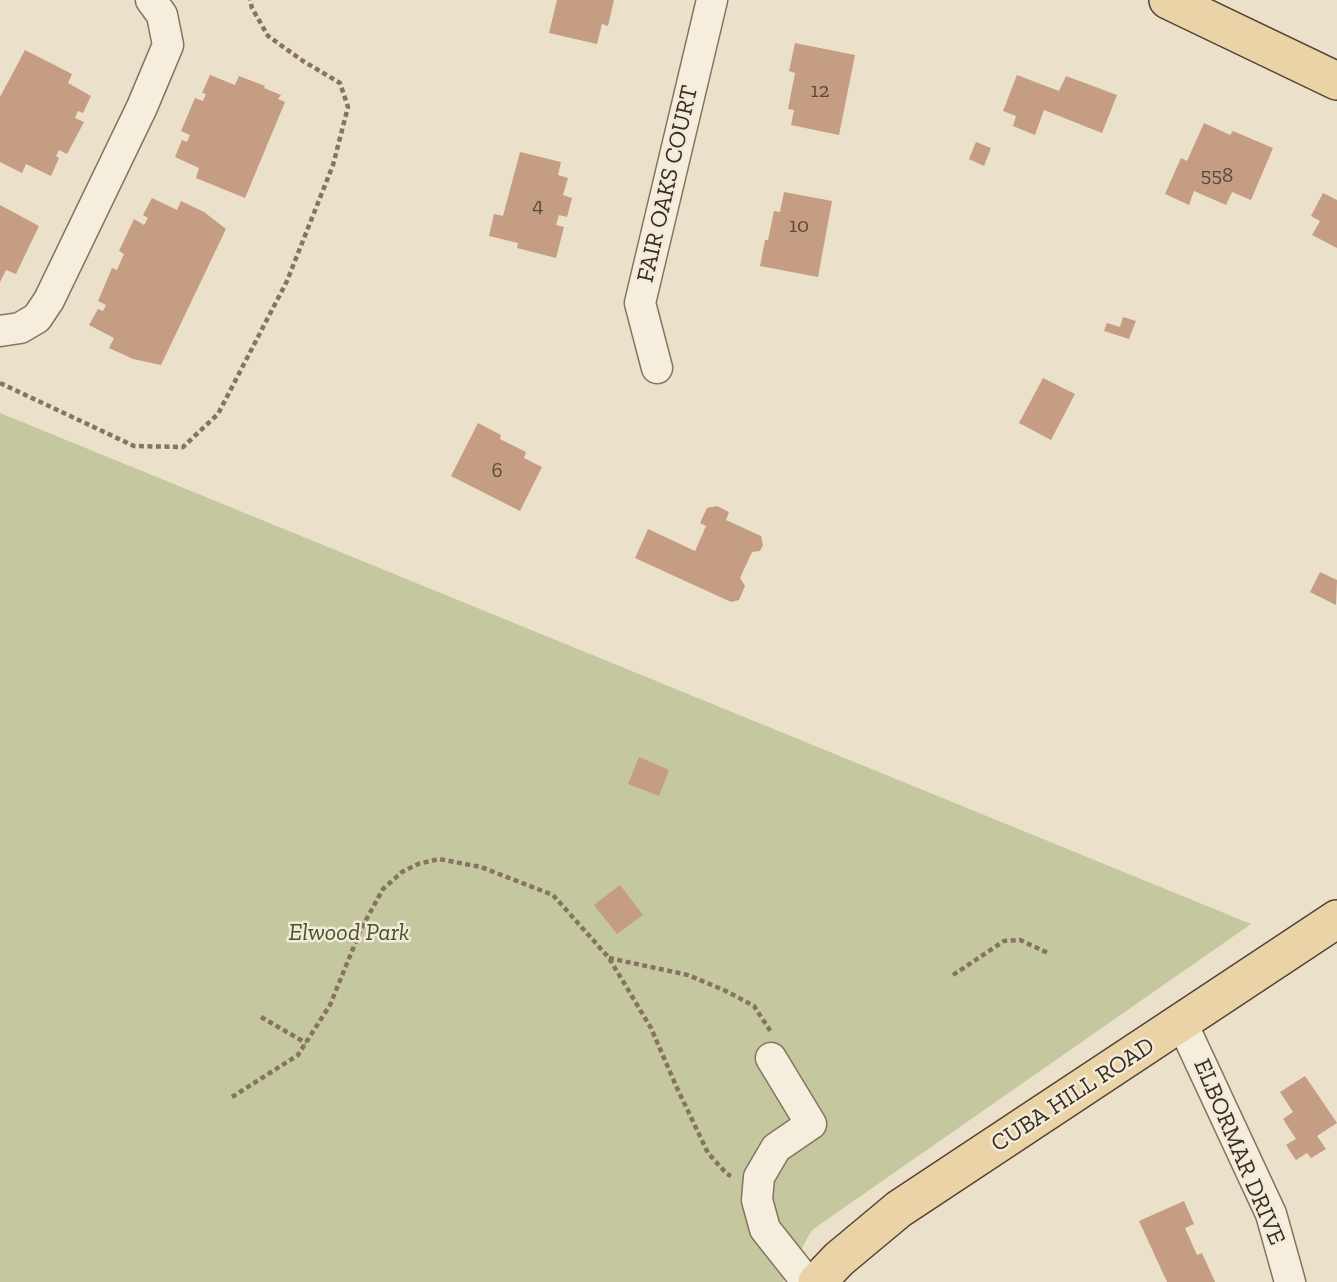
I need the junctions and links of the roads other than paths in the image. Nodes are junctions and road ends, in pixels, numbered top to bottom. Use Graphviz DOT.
graph roads {
  1 [pos="151,0"];
  2 [pos="712,0"];
  3 [pos="1168,0"];
  4 [pos="1337,81"];
  5 [pos="0,331"];
  6 [pos="656,368"];
  7 [pos="1337,919"];
  8 [pos="1182,1023"];
  9 [pos="773,1049"];
  10 [pos="807,1282"];
  11 [pos="817,1282"];
  12 [pos="1290,1282"];
  1 -- 5 [label="street"];
  2 -- 6 [label="street, FAIR OAKS COURT"];
  3 -- 4 [label="main road"];
  7 -- 8 [label="main road, CUBA HILL ROAD"];
  8 -- 11 [label="main road, CUBA HILL ROAD"];
  8 -- 12 [label="street, ELBORMAR DRIVE"];
  9 -- 10 [label="street"];
}
